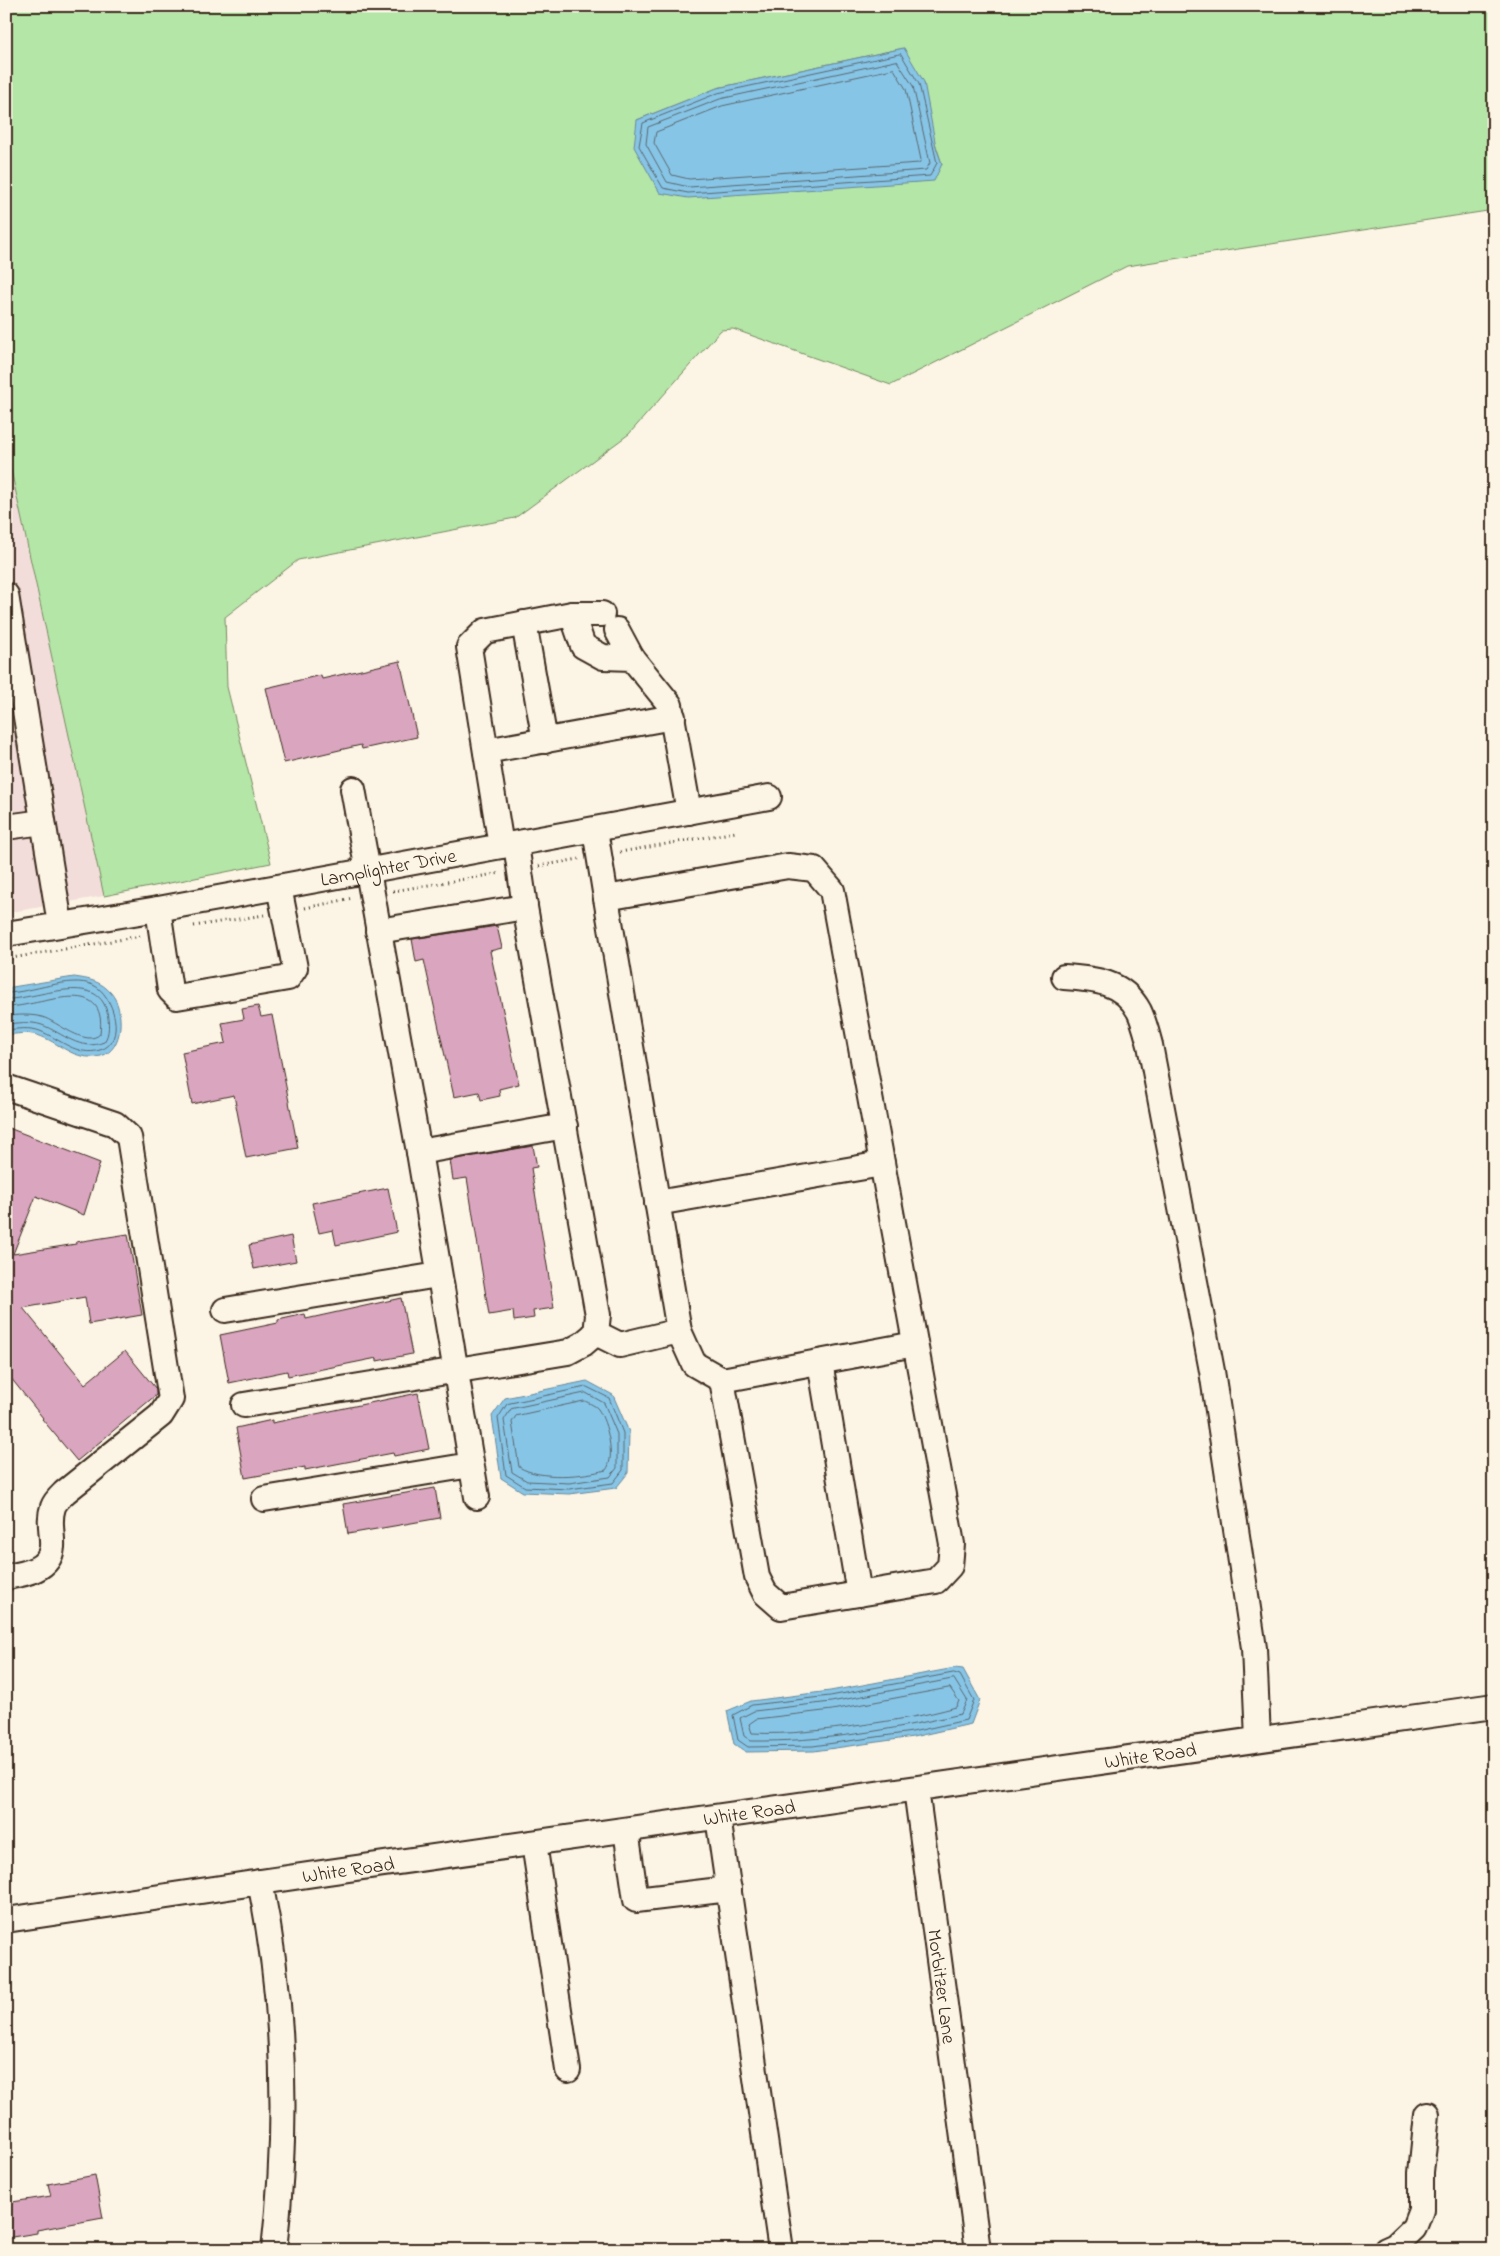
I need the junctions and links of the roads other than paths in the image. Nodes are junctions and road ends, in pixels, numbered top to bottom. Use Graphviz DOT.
graph roads {
  1 [pos="6,596"];
  2 [pos="572,614"];
  3 [pos="524,623"];
  4 [pos="632,658"];
  5 [pos="672,717"];
  6 [pos="545,740"];
  7 [pos="486,751"];
  8 [pos="353,789"];
  9 [pos="769,797"];
  10 [pos="689,812"];
  11 [pos="43,822"];
  12 [pos="6,827"];
  13 [pos="595,830"];
  14 [pos="509,845"];
  15 [pos="366,870"];
  16 [pos="279,886"];
  17 [pos="606,898"];
  18 [pos="525,907"];
  19 [pos="158,909"];
  20 [pos="60,924"];
  21 [pos="378,931"];
  22 [pos="6,934"];
  23 [pos="1064,977"];
  24 [pos="6,1087"];
  25 [pos="565,1126"];
  26 [pos="419,1152"];
  27 [pos="882,1164"];
  28 [pos="657,1203"];
  29 [pos="438,1275"];
  30 [pos="225,1310"];
  31 [pos="679,1331"];
  32 [pos="596,1333"];
  33 [pos="915,1344"];
  34 [pos="820,1362"];
  35 [pos="454,1370"];
  36 [pos="722,1380"];
  37 [pos="244,1405"];
  38 [pos="471,1465"];
  39 [pos="477,1497"];
  40 [pos="264,1500"];
  41 [pos="6,1577"];
  42 [pos="859,1594"];
  43 [pos="1494,1706"];
  44 [pos="1258,1739"];
  45 [pos="916,1789"];
  46 [pos="718,1817"];
  47 [pos="626,1830"];
  48 [pos="534,1843"];
  49 [pos="260,1882"];
  50 [pos="729,1889"];
  51 [pos="6,1920"];
  52 [pos="568,2070"];
  53 [pos="1427,2114"];
  54 [pos="274,2250"];
  55 [pos="781,2250"];
  56 [pos="978,2250"];
  57 [pos="1386,2250"];
  1 -- 11 [label="street"];
  2 -- 3 [label="street"];
  2 -- 4 [label="street"];
  2 -- 4 [label="street"];
  3 -- 6 [label="street"];
  3 -- 7 [label="street"];
  4 -- 5 [label="street"];
  5 -- 6 [label="street"];
  5 -- 10 [label="street"];
  6 -- 7 [label="street"];
  7 -- 14 [label="street"];
  8 -- 15 [label="street"];
  9 -- 10 [label="street, Lamplighter Drive"];
  10 -- 13 [label="street, Lamplighter Drive"];
  11 -- 12 [label="street"];
  11 -- 20 [label="street"];
  13 -- 14 [label="street, Lamplighter Drive"];
  13 -- 17 [label="street"];
  14 -- 15 [label="street, Lamplighter Drive"];
  14 -- 18 [label="street"];
  15 -- 16 [label="street, Lamplighter Drive"];
  15 -- 21 [label="street"];
  16 -- 19 [label="street, Lamplighter Drive"];
  16 -- 19 [label="street"];
  17 -- 27 [label="street"];
  17 -- 28 [label="street"];
  18 -- 21 [label="street"];
  18 -- 25 [label="street"];
  19 -- 20 [label="street, Lamplighter Drive"];
  20 -- 22 [label="street, Lamplighter Drive"];
  21 -- 26 [label="street"];
  23 -- 44 [label="street"];
  24 -- 41 [label="street"];
  25 -- 26 [label="street"];
  25 -- 32 [label="street"];
  26 -- 29 [label="street"];
  27 -- 28 [label="street"];
  27 -- 33 [label="street"];
  28 -- 31 [label="street"];
  29 -- 30 [label="street"];
  29 -- 35 [label="street"];
  31 -- 32 [label="street"];
  31 -- 36 [label="street"];
  32 -- 35 [label="street"];
  33 -- 34 [label="street"];
  33 -- 42 [label="street"];
  34 -- 36 [label="street"];
  34 -- 42 [label="street"];
  35 -- 37 [label="street"];
  35 -- 38 [label="street"];
  36 -- 42 [label="street"];
  38 -- 39 [label="street"];
  38 -- 40 [label="street"];
  43 -- 44 [label="street, White Road"];
  44 -- 45 [label="street, White Road"];
  45 -- 46 [label="street, White Road"];
  45 -- 56 [label="street, Morbitzer Lane"];
  46 -- 47 [label="street, White Road"];
  46 -- 50 [label="street"];
  47 -- 48 [label="street, White Road"];
  47 -- 50 [label="street"];
  48 -- 49 [label="street, White Road"];
  48 -- 52 [label="street"];
  49 -- 51 [label="street, White Road"];
  49 -- 54 [label="street"];
  50 -- 55 [label="street"];
  53 -- 57 [label="street"];
}
